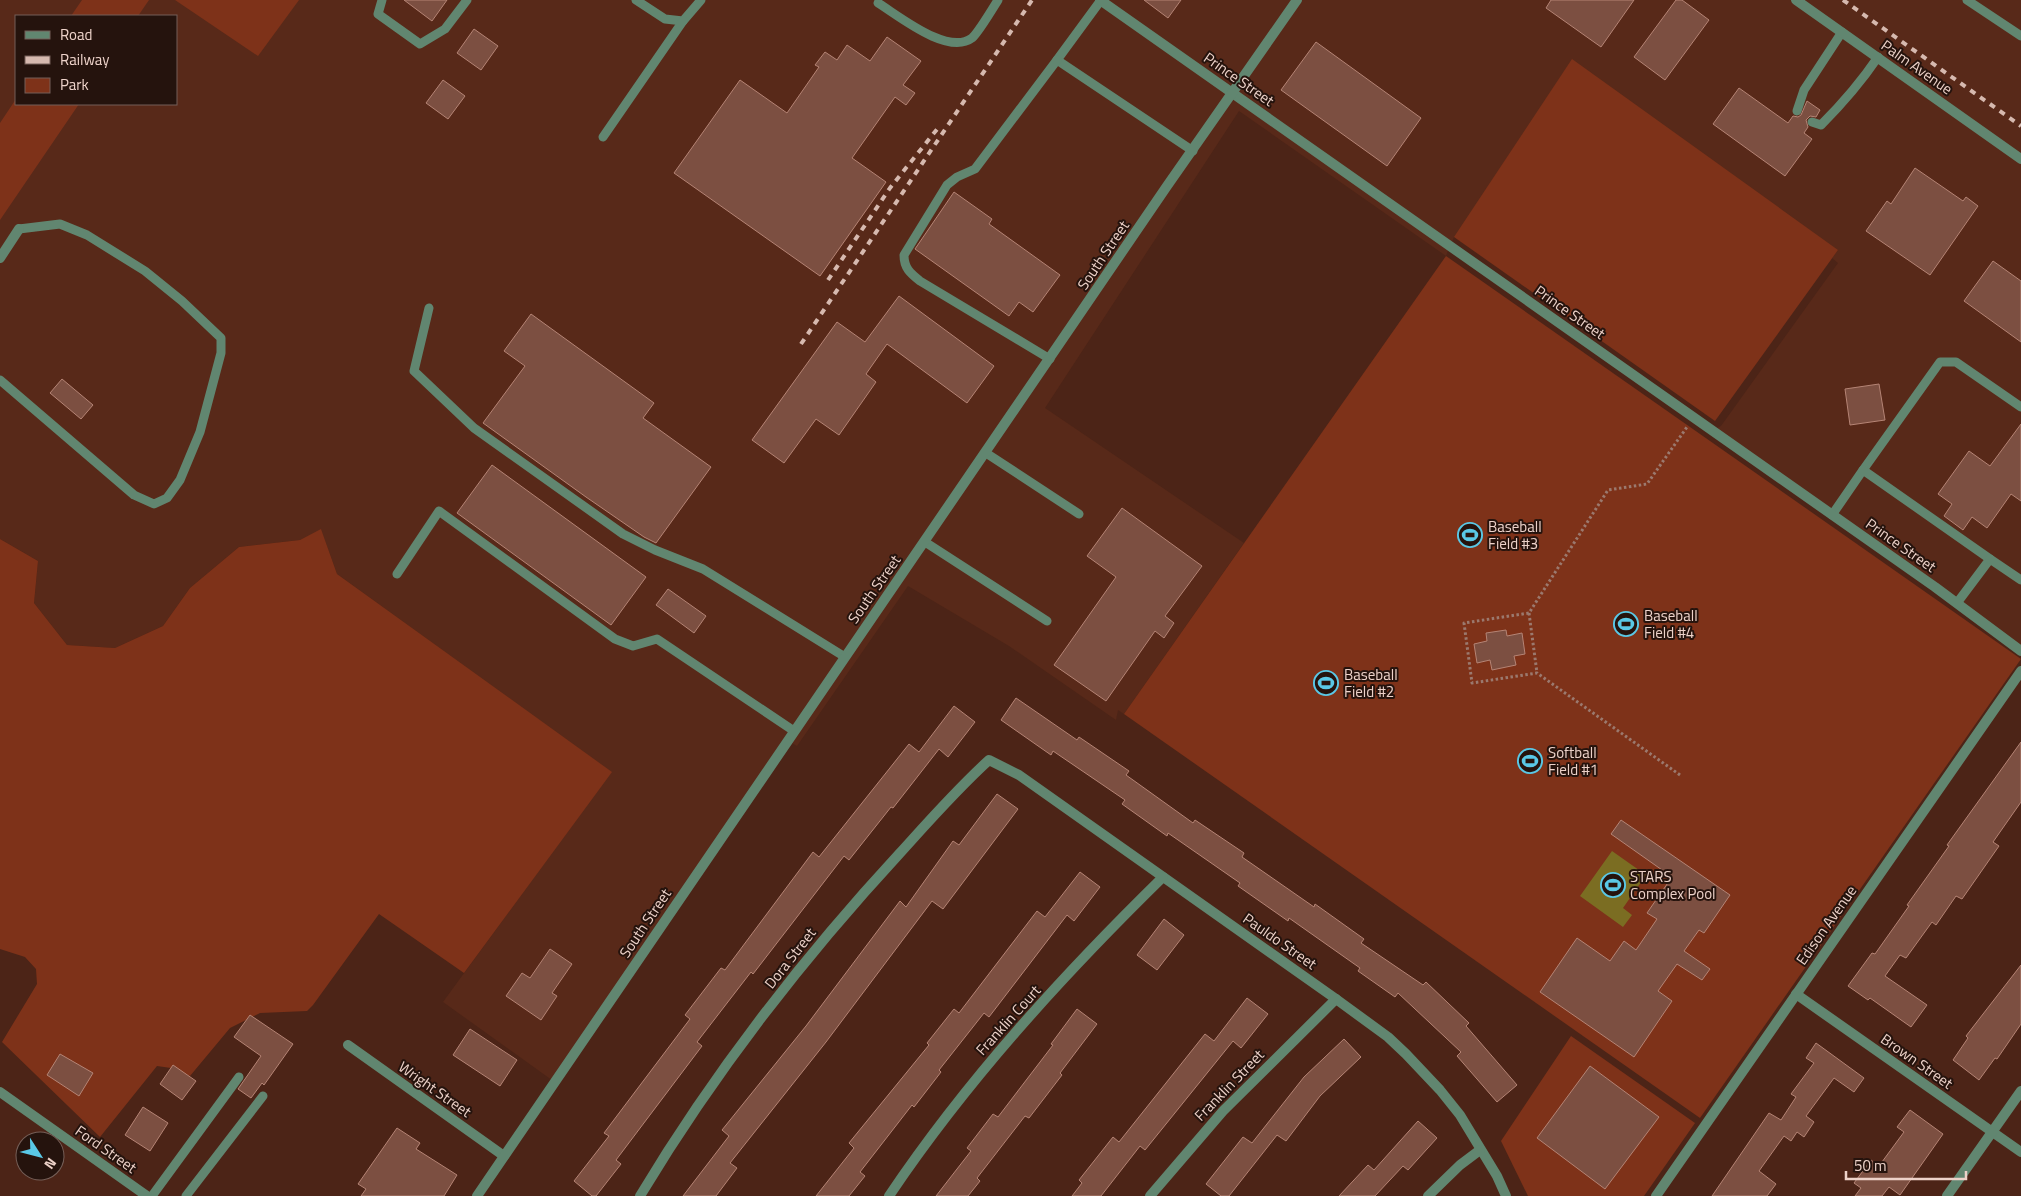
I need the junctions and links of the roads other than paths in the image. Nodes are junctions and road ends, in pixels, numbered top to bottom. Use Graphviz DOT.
graph roads {
  1 [pos="382,0"];
  2 [pos="467,0"];
  3 [pos="636,0"];
  4 [pos="701,0"];
  5 [pos="998,0"];
  6 [pos="1100,0"];
  7 [pos="1297,0"];
  8 [pos="1796,0"];
  9 [pos="1967,0"];
  10 [pos="878,3"];
  11 [pos="683,21"];
  12 [pos="1842,32"];
  13 [pos="2021,36"];
  14 [pos="1878,57"];
  15 [pos="1057,60"];
  16 [pos="1233,93"];
  17 [pos="1797,111"];
  18 [pos="1812,122"];
  19 [pos="603,137"];
  20 [pos="1193,151"];
  21 [pos="2021,159"];
  22 [pos="19,229"];
  23 [pos="0,258"];
  24 [pos="429,308"];
  25 [pos="1050,359"];
  26 [pos="0,380"];
  27 [pos="2021,407"];
  28 [pos="986,453"];
  29 [pos="1863,470"];
  30 [pos="1079,514"];
  31 [pos="1832,515"];
  32 [pos="925,542"];
  33 [pos="1990,558"];
  34 [pos="397,574"];
  35 [pos="2021,580"];
  36 [pos="1957,603"];
  37 [pos="1047,621"];
  38 [pos="2021,651"];
  39 [pos="845,658"];
  40 [pos="2021,671"];
  41 [pos="794,732"];
  42 [pos="988,760"];
  43 [pos="1163,877"];
  44 [pos="1796,994"];
  45 [pos="1336,999"];
  46 [pos="348,1045"];
  47 [pos="238,1077"];
  48 [pos="2021,1091"];
  49 [pos="0,1092"];
  50 [pos="264,1096"];
  51 [pos="1992,1132"];
  52 [pos="1480,1150"];
  53 [pos="2021,1152"];
  54 [pos="504,1156"];
  55 [pos="146,1196"];
  56 [pos="152,1196"];
  57 [pos="186,1196"];
  58 [pos="477,1196"];
  59 [pos="640,1196"];
  60 [pos="889,1196"];
  61 [pos="1150,1196"];
  62 [pos="1428,1196"];
  63 [pos="1506,1196"];
  64 [pos="1656,1196"];
  65 [pos="1947,1196"];
  1 -- 2 [label="lane"];
  3 -- 11 [label="lane"];
  4 -- 11 [label="lane"];
  5 -- 10 [label="lane"];
  6 -- 15 [label="lane"];
  6 -- 16 [label="street, Prince Street"];
  7 -- 16 [label="street, South Street"];
  8 -- 12 [label="street, Palm Avenue"];
  9 -- 13 [label="lane"];
  11 -- 19 [label="lane"];
  12 -- 14 [label="street, Palm Avenue"];
  12 -- 17 [label="lane"];
  14 -- 18 [label="lane"];
  14 -- 21 [label="street, Palm Avenue"];
  15 -- 20 [label="lane"];
  15 -- 25 [label="lane"];
  16 -- 20 [label="street, South Street"];
  16 -- 31 [label="street, Prince Street"];
  20 -- 25 [label="street, South Street"];
  22 -- 23 [label="street"];
  22 -- 26 [label="lane"];
  24 -- 39 [label="lane"];
  25 -- 28 [label="street, South Street"];
  27 -- 29 [label="lane"];
  28 -- 30 [label="lane"];
  28 -- 32 [label="street, South Street"];
  29 -- 31 [label="lane"];
  29 -- 33 [label="lane"];
  31 -- 36 [label="street, Prince Street"];
  32 -- 37 [label="lane"];
  32 -- 39 [label="street, South Street"];
  33 -- 35 [label="lane"];
  33 -- 36 [label="lane"];
  34 -- 41 [label="lane"];
  36 -- 38 [label="street, Prince Street"];
  39 -- 41 [label="street, South Street"];
  40 -- 44 [label="street, Edison Avenue"];
  41 -- 54 [label="street, South Street"];
  42 -- 43 [label="street, Pauldo Street"];
  42 -- 59 [label="street, Dora Street"];
  43 -- 45 [label="street, Pauldo Street"];
  43 -- 60 [label="street, Franklin Court"];
  44 -- 51 [label="street, Brown Street"];
  44 -- 64 [label="street, Edison Avenue"];
  45 -- 52 [label="street, Pauldo Street"];
  45 -- 61 [label="street, Franklin Street"];
  46 -- 54 [label="street, Wright Street"];
  47 -- 56 [label="lane"];
  48 -- 51 [label="street"];
  49 -- 55 [label="street, Ford Street"];
  50 -- 57 [label="lane"];
  51 -- 53 [label="street, Brown Street"];
  51 -- 65 [label="street"];
  52 -- 62 [label="street"];
  52 -- 63 [label="street, Pauldo Street"];
  54 -- 58 [label="street, South Street"];
}
